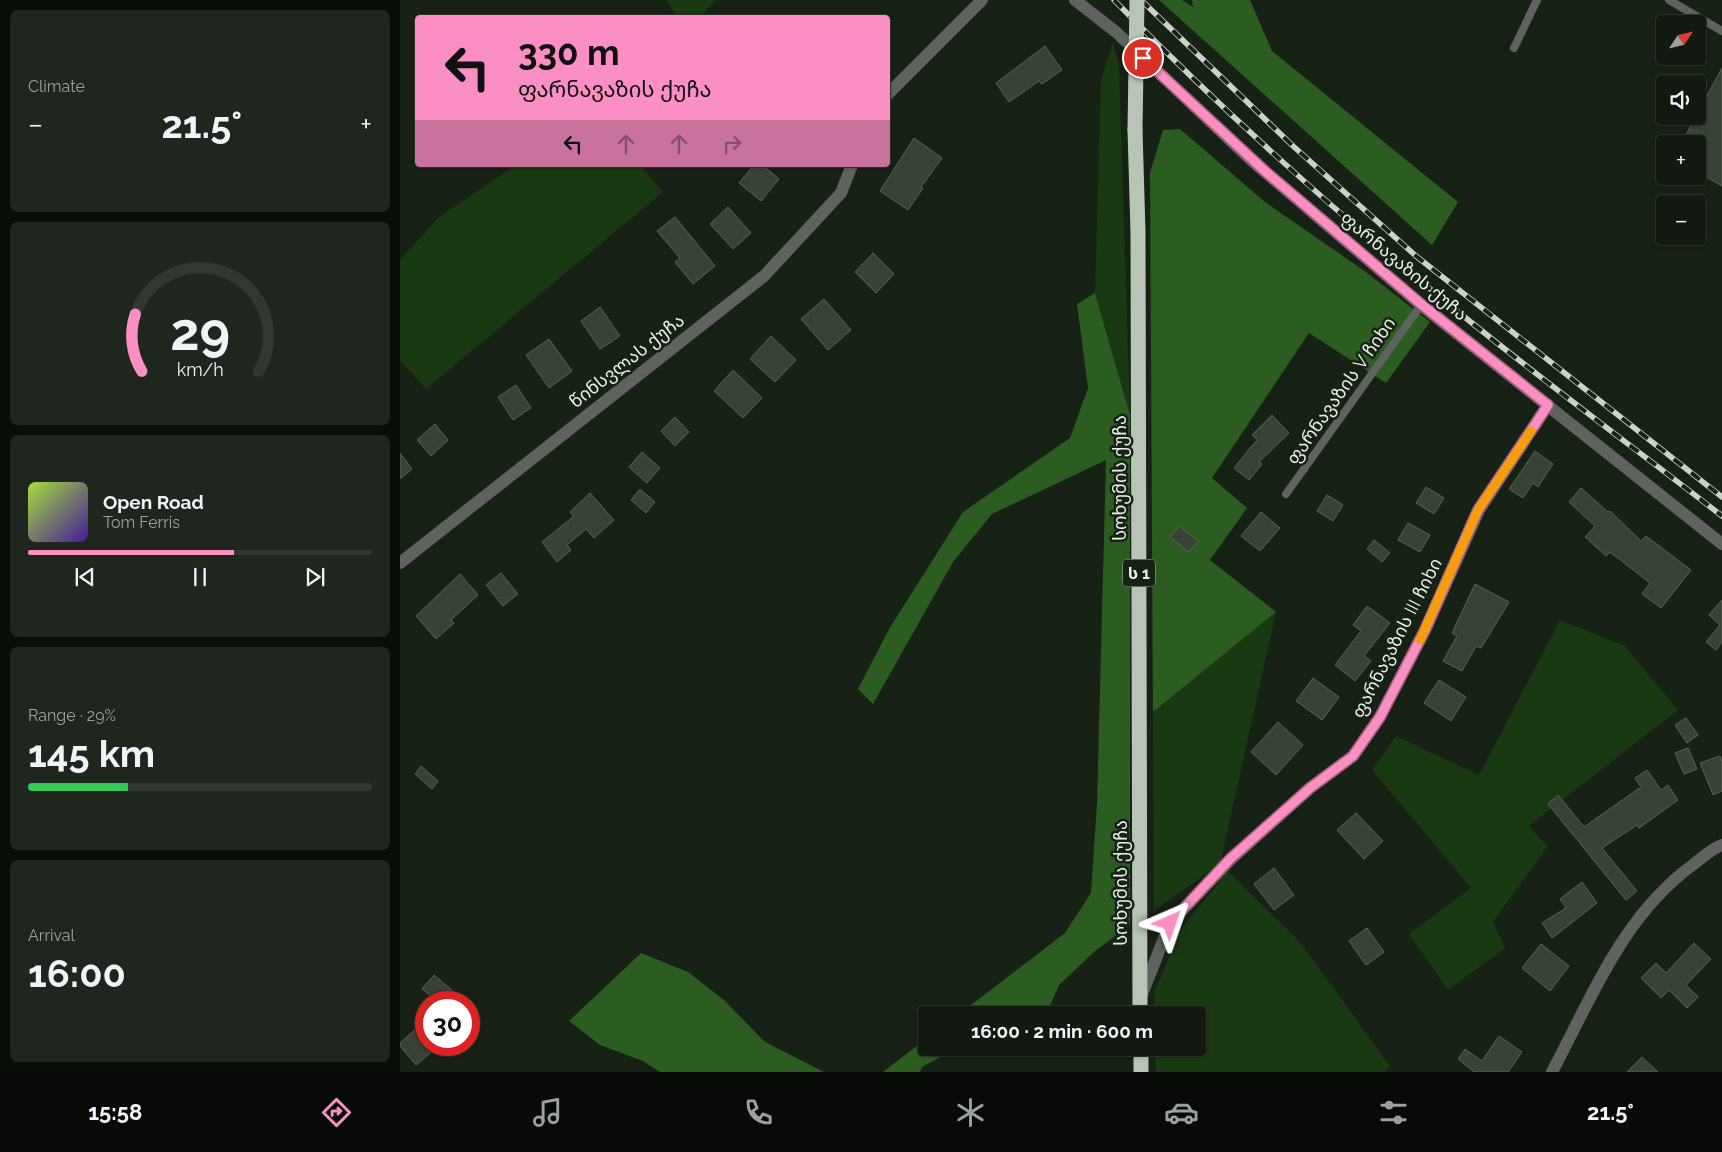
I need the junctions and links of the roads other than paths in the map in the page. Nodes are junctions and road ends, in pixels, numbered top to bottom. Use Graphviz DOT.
graph roads {
  1 [pos="982,0"];
  2 [pos="1075,0"];
  3 [pos="1137,0"];
  4 [pos="1537,0"];
  5 [pos="1669,0"];
  6 [pos="1722,31"];
  7 [pos="1514,48"];
  8 [pos="890,92"];
  9 [pos="851,167"];
  10 [pos="1421,304"];
  11 [pos="1548,405"];
  12 [pos="1286,494"];
  13 [pos="1722,544"];
  14 [pos="400,563"];
  15 [pos="1722,845"];
  16 [pos="1140,1006"];
  17 [pos="1141,1006"];
  18 [pos="1141,1056"];
  19 [pos="1141,1072"];
  20 [pos="1552,1072"];
  1 -- 8 [label="street"];
  2 -- 10 [label="street, ფარნავაზის ქუჩა"];
  3 -- 16 [label="highway, სოხუმის ქუჩა / ს 1, bridge"];
  4 -- 7 [label="lane"];
  5 -- 6 [label="lane"];
  9 -- 14 [label="street, წინსვლას ქუჩა"];
  10 -- 11 [label="street, ფარნავაზის ქუჩა"];
  10 -- 12 [label="lane, ფარნავაზის V ჩიხი"];
  11 -- 13 [label="street, ფარნავაზის ქუჩა"];
  11 -- 17 [label="street, ფარნავაზის III ჩიხი"];
  15 -- 20 [label="street"];
  18 -- 19 [label="highway"];
}
